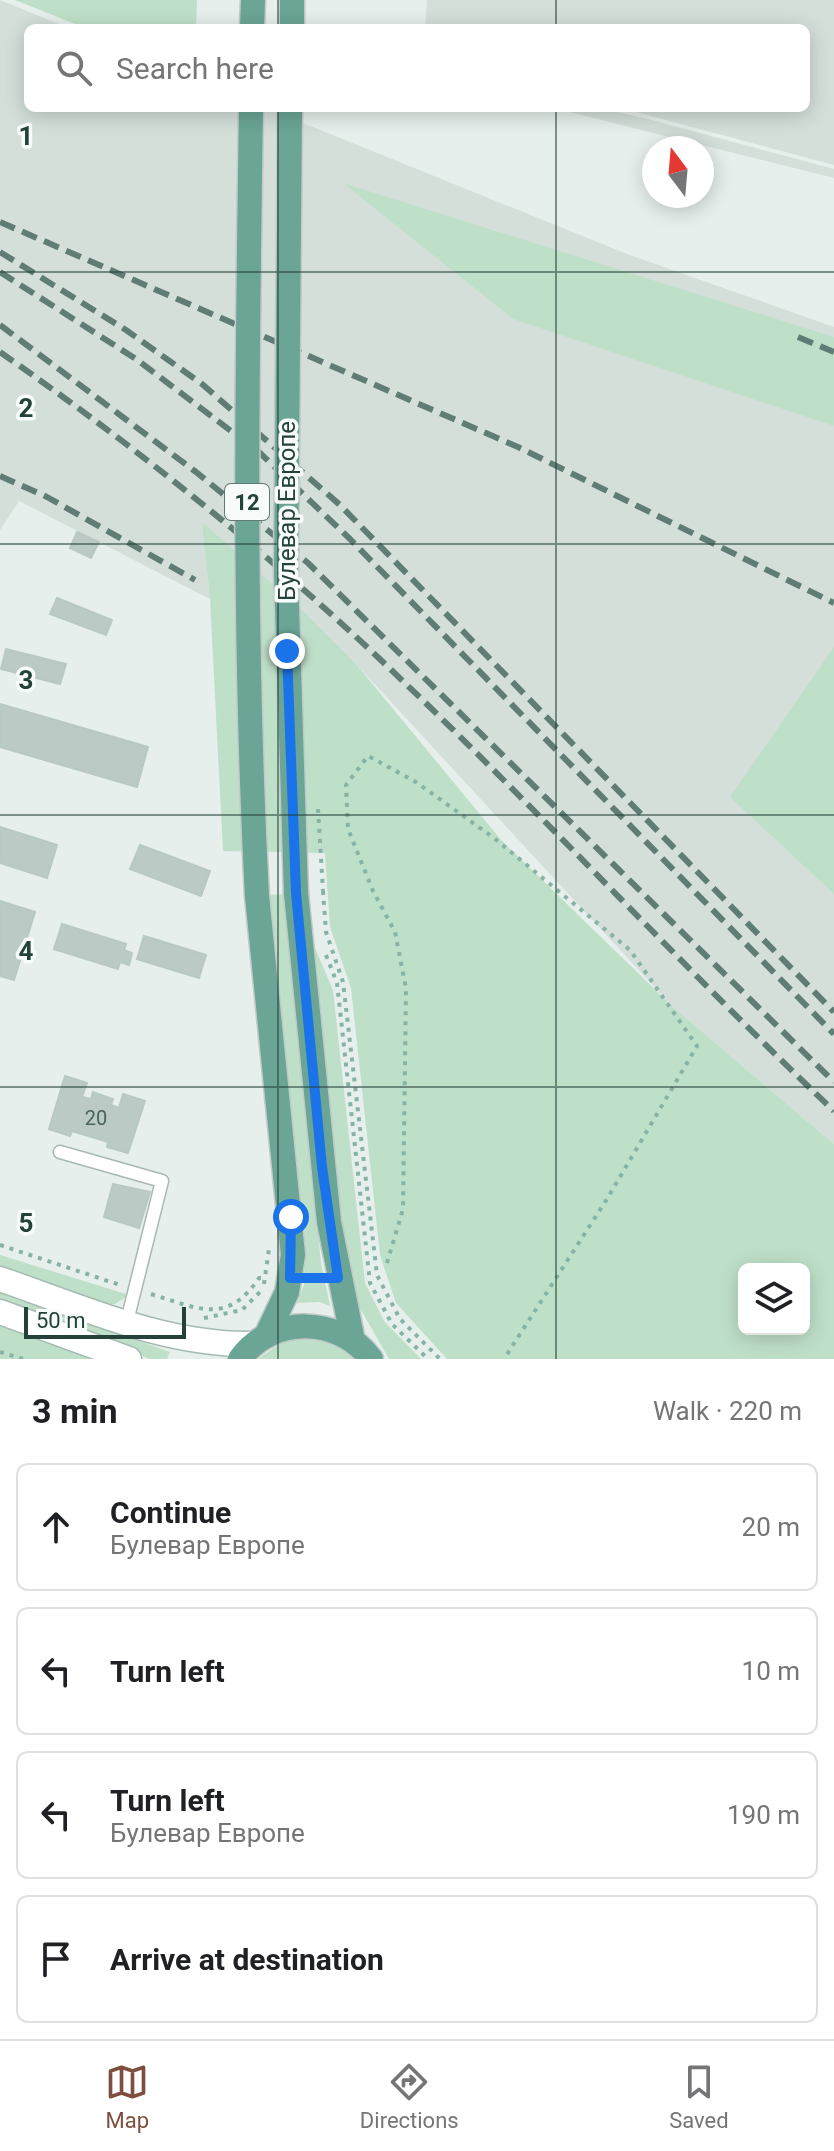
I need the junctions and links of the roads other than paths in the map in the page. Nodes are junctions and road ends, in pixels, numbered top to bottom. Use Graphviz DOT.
graph roads {
  1 [pos="253,0"];
  2 [pos="292,0"];
  3 [pos="252,24"];
  4 [pos="292,24"];
  5 [pos="251,112"];
  6 [pos="290,112"];
  7 [pos="60,1152"];
  8 [pos="0,1279"];
  9 [pos="0,1312"];
  10 [pos="127,1321"];
  11 [pos="353,1341"];
  12 [pos="253,1346"];
  13 [pos="129,1359"];
  14 [pos="371,1359"];
  1 -- 3 [label="main road"];
  2 -- 4 [label="main road"];
  5 -- 12 [label="main road, Булевар Европе / 12, bridge"];
  6 -- 11 [label="main road, Булевар Европе / 12, bridge"];
  7 -- 10 [label="lane"];
  8 -- 10 [label="main road"];
  9 -- 13 [label="main road"];
  10 -- 12 [label="main road"];
  11 -- 12 [label="main road"];
  11 -- 14 [label="main road"];
}
